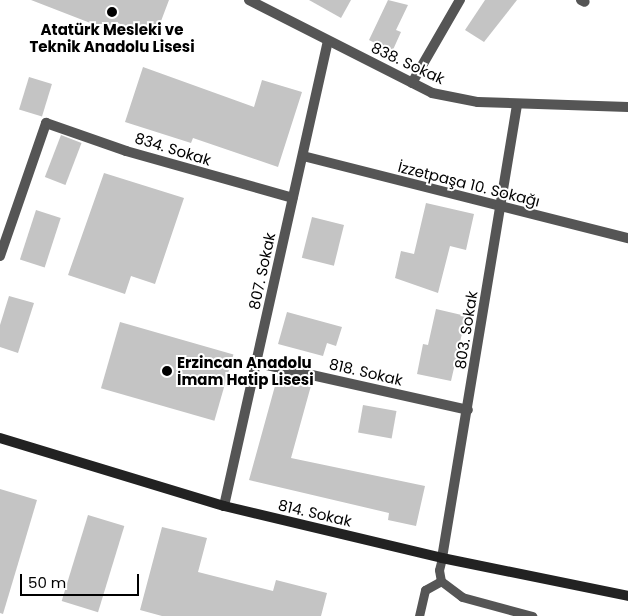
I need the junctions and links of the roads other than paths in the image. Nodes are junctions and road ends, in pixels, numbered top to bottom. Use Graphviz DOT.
graph roads {
  1 [pos="249,0"];
  2 [pos="460,0"];
  3 [pos="328,41"];
  4 [pos="412,82"];
  5 [pos="517,105"];
  6 [pos="628,107"];
  7 [pos="303,156"];
  8 [pos="293,198"];
  9 [pos="501,208"];
  10 [pos="628,238"];
  11 [pos="0,256"];
  12 [pos="258,363"];
  13 [pos="468,410"];
  14 [pos="0,438"];
  15 [pos="224,506"];
  16 [pos="442,558"];
  17 [pos="442,581"];
  18 [pos="628,596"];
  19 [pos="419,616"];
  20 [pos="532,616"];
  1 -- 3 [label="street, 838. Sokak"];
  2 -- 4 [label="street"];
  3 -- 4 [label="street, 838. Sokak"];
  3 -- 7 [label="street, 807. Sokak"];
  4 -- 5 [label="street, 838. Sokak"];
  5 -- 6 [label="street, 838. Sokak"];
  5 -- 9 [label="street, 803. Sokak"];
  7 -- 8 [label="street, 807. Sokak"];
  7 -- 9 [label="street, İzzetpaşa 10. Sokağı"];
  8 -- 11 [label="street, 834. Sokak"];
  8 -- 12 [label="street, 807. Sokak"];
  9 -- 10 [label="street, İzzetpaşa 10. Sokağı"];
  9 -- 13 [label="street, 803. Sokak"];
  12 -- 13 [label="street, 818. Sokak"];
  12 -- 15 [label="street, 807. Sokak"];
  13 -- 16 [label="street, 803. Sokak"];
  14 -- 15 [label="street, 814. Sokak"];
  15 -- 16 [label="street, 814. Sokak"];
  16 -- 17 [label="lane"];
  16 -- 18 [label="street, 814. Sokak"];
  17 -- 19 [label="lane"];
  17 -- 20 [label="lane"];
}
